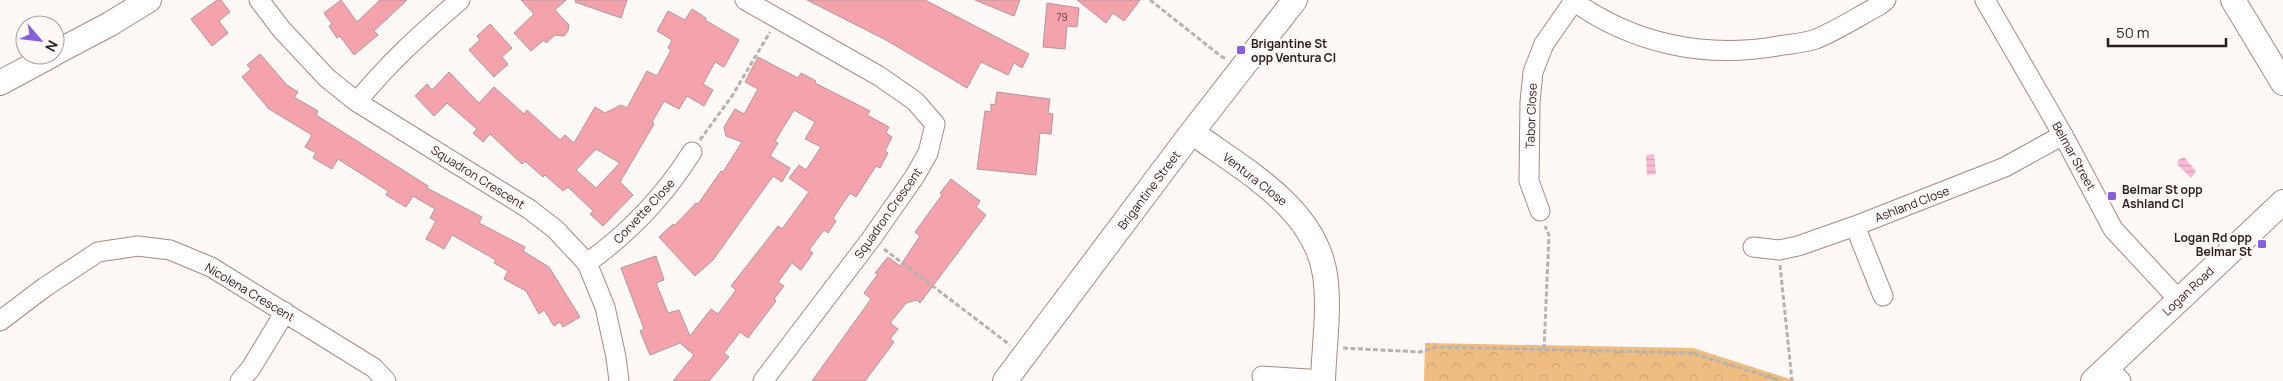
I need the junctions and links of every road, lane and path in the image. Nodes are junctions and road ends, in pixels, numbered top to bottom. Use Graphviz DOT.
graph roads {
  1 [pos="149,0"];
  2 [pos="259,0"];
  3 [pos="460,0"];
  4 [pos="745,0"];
  5 [pos="1150,0"];
  6 [pos="1294,0"];
  7 [pos="1886,0"];
  8 [pos="1984,0"];
  9 [pos="2233,0"];
  10 [pos="1573,1"];
  11 [pos="773,16"];
  12 [pos="65,48"];
  13 [pos="1245,63"];
  14 [pos="33,65"];
  15 [pos="0,83"];
  16 [pos="2283,83"];
  17 [pos="357,102"];
  18 [pos="1192,132"];
  19 [pos="2063,135"];
  20 [pos="692,152"];
  21 [pos="2283,202"];
  22 [pos="1540,211"];
  23 [pos="1855,226"];
  24 [pos="871,239"];
  25 [pos="1753,247"];
  26 [pos="1779,250"];
  27 [pos="587,263"];
  28 [pos="1883,296"];
  29 [pos="2179,300"];
  30 [pos="284,312"];
  31 [pos="0,321"];
  32 [pos="1324,348"];
  33 [pos="1544,349"];
  34 [pos="1024,356"];
  35 [pos="1262,376"];
  36 [pos="2107,376"];
  37 [pos="240,381"];
  38 [pos="386,381"];
  39 [pos="619,381"];
  40 [pos="763,381"];
  41 [pos="1005,381"];
  42 [pos="1323,381"];
  43 [pos="1782,381"];
  44 [pos="1792,381"];
  1 -- 12 [label="street"];
  2 -- 17 [label="street, Squadron Crescent"];
  3 -- 17 [label="street"];
  4 -- 11 [label="street, Squadron Crescent"];
  5 -- 13 [label="path"];
  6 -- 13 [label="street, Brigantine Street"];
  7 -- 10 [label="street"];
  8 -- 19 [label="street, Belmar Street"];
  9 -- 16 [label="street"];
  10 -- 22 [label="street, Tabor Close"];
  11 -- 20 [label="path"];
  11 -- 24 [label="street, Squadron Crescent"];
  13 -- 18 [label="street, Brigantine Street"];
  14 -- 15 [label="street"];
  17 -- 27 [label="street, Squadron Crescent"];
  18 -- 32 [label="street, Ventura Close"];
  18 -- 34 [label="street, Brigantine Street"];
  19 -- 23 [label="street, Ashland Close"];
  19 -- 29 [label="street, Belmar Street"];
  20 -- 27 [label="street, Corvette Close"];
  21 -- 29 [label="street, Logan Road"];
  22 -- 33 [label="path"];
  23 -- 26 [label="street, Ashland Close"];
  23 -- 28 [label="street"];
  24 -- 34 [label="path"];
  24 -- 40 [label="street, Squadron Crescent"];
  25 -- 26 [label="street, Ashland Close"];
  26 -- 44 [label="path"];
  27 -- 39 [label="street, Squadron Crescent"];
  29 -- 36 [label="street, Logan Road"];
  30 -- 31 [label="street, Nicolena Crescent"];
  30 -- 37 [label="street"];
  30 -- 38 [label="street, Nicolena Crescent"];
  32 -- 33 [label="path"];
  32 -- 42 [label="street, Ventura Close"];
  33 -- 43 [label="path"];
  34 -- 41 [label="street, Brigantine Street"];
  35 -- 42 [label="street"];
}
